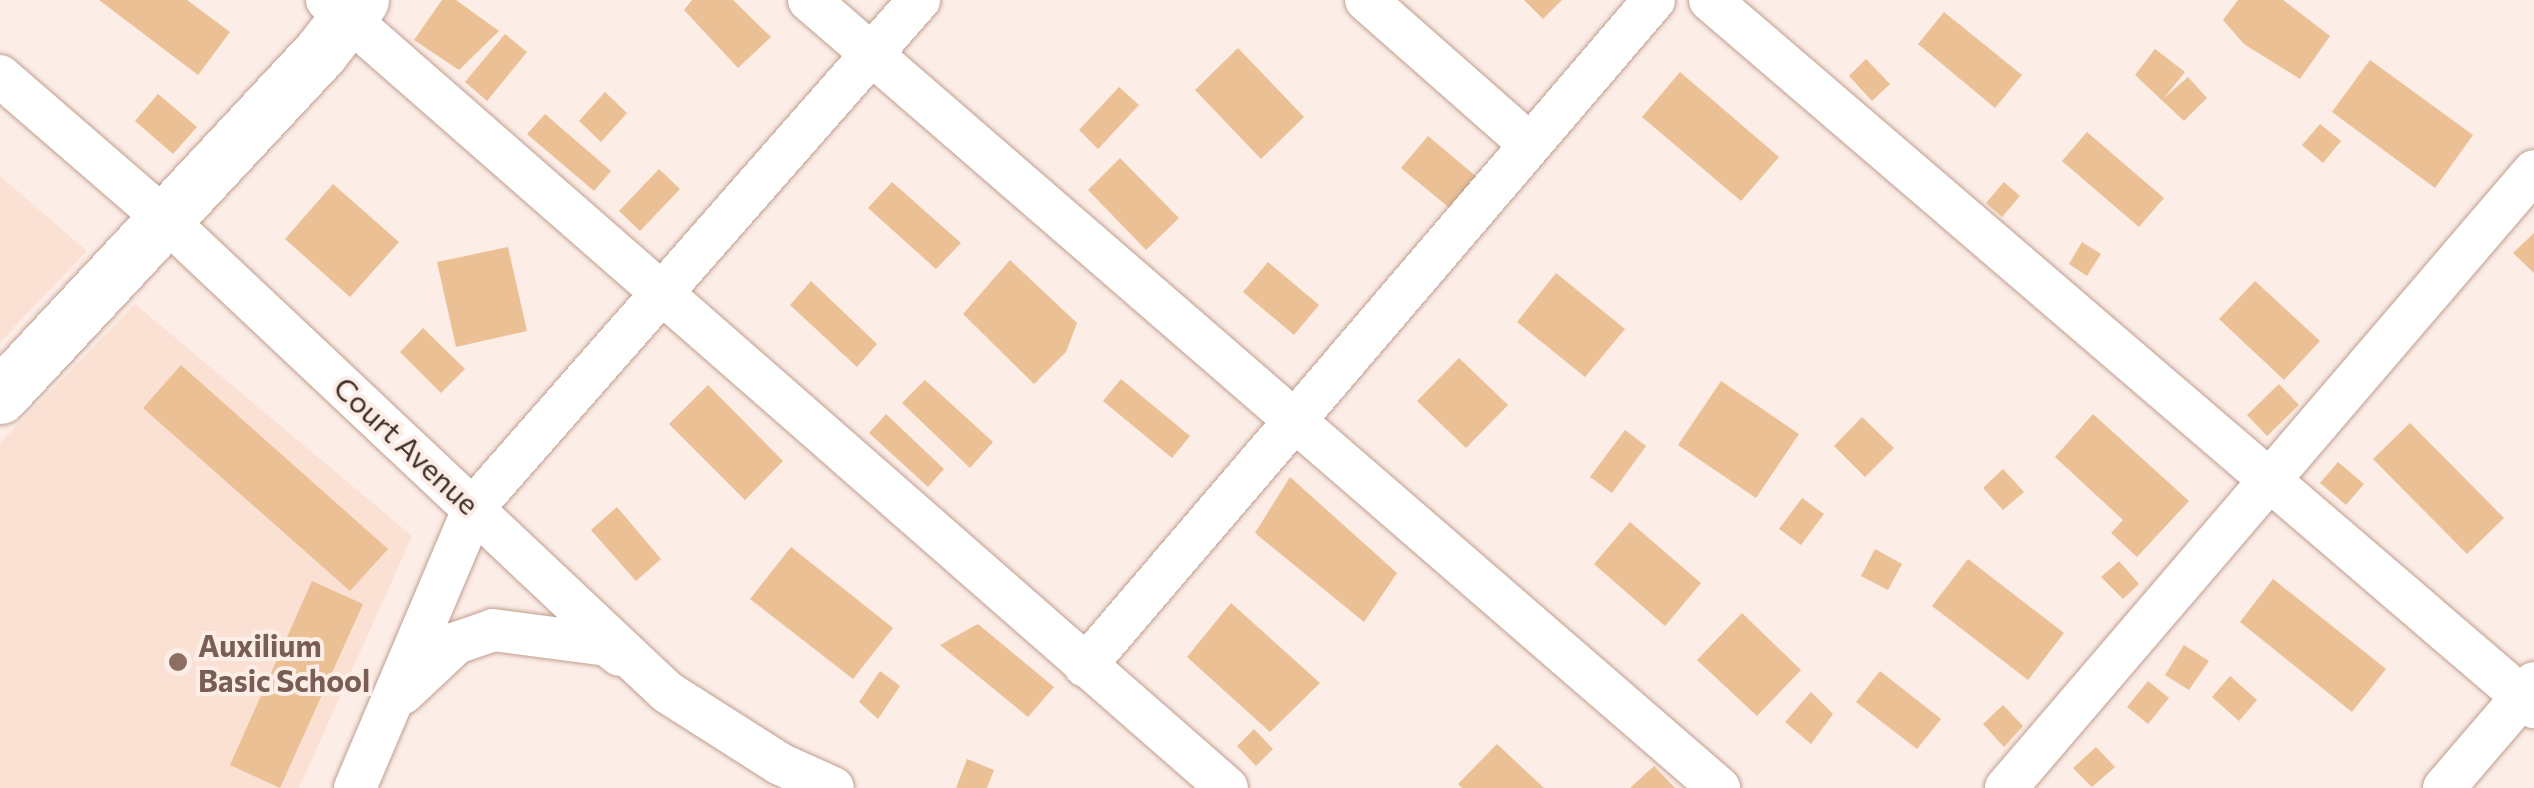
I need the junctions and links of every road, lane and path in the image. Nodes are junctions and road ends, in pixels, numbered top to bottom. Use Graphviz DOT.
graph roads {
  1 [pos="809,0"];
  2 [pos="920,0"];
  3 [pos="1366,0"];
  4 [pos="1654,0"];
  5 [pos="1710,0"];
  6 [pos="346,6"];
  7 [pos="870,56"];
  8 [pos="0,76"];
  9 [pos="1528,143"];
  10 [pos="2534,170"];
  11 [pos="166,220"];
  12 [pos="656,294"];
  13 [pos="0,396"];
  14 [pos="1291,418"];
  15 [pos="2267,480"];
  16 [pos="474,507"];
  17 [pos="1085,666"];
  18 [pos="667,692"];
  19 [pos="2530,696"];
  20 [pos="391,704"];
  21 [pos="355,788"];
  22 [pos="833,788"];
  23 [pos="1228,788"];
  24 [pos="1720,788"];
  25 [pos="2006,788"];
  26 [pos="2444,788"];
  1 -- 7 [label="street"];
  2 -- 7 [label="street"];
  3 -- 9 [label="street"];
  4 -- 9 [label="street"];
  5 -- 15 [label="street"];
  6 -- 11 [label="main road"];
  6 -- 12 [label="street"];
  7 -- 12 [label="street"];
  7 -- 14 [label="street"];
  8 -- 11 [label="street, Court Avenue"];
  9 -- 14 [label="street"];
  10 -- 15 [label="street"];
  11 -- 13 [label="main road"];
  11 -- 16 [label="street, Court Avenue"];
  12 -- 16 [label="street"];
  12 -- 17 [label="street"];
  14 -- 17 [label="street"];
  14 -- 24 [label="street"];
  15 -- 19 [label="street"];
  15 -- 25 [label="street"];
  16 -- 18 [label="street, Court Avenue"];
  16 -- 20 [label="street"];
  17 -- 23 [label="street"];
  18 -- 20 [label="street"];
  18 -- 22 [label="street, Court Avenue"];
  19 -- 26 [label="street"];
  20 -- 21 [label="street"];
}
